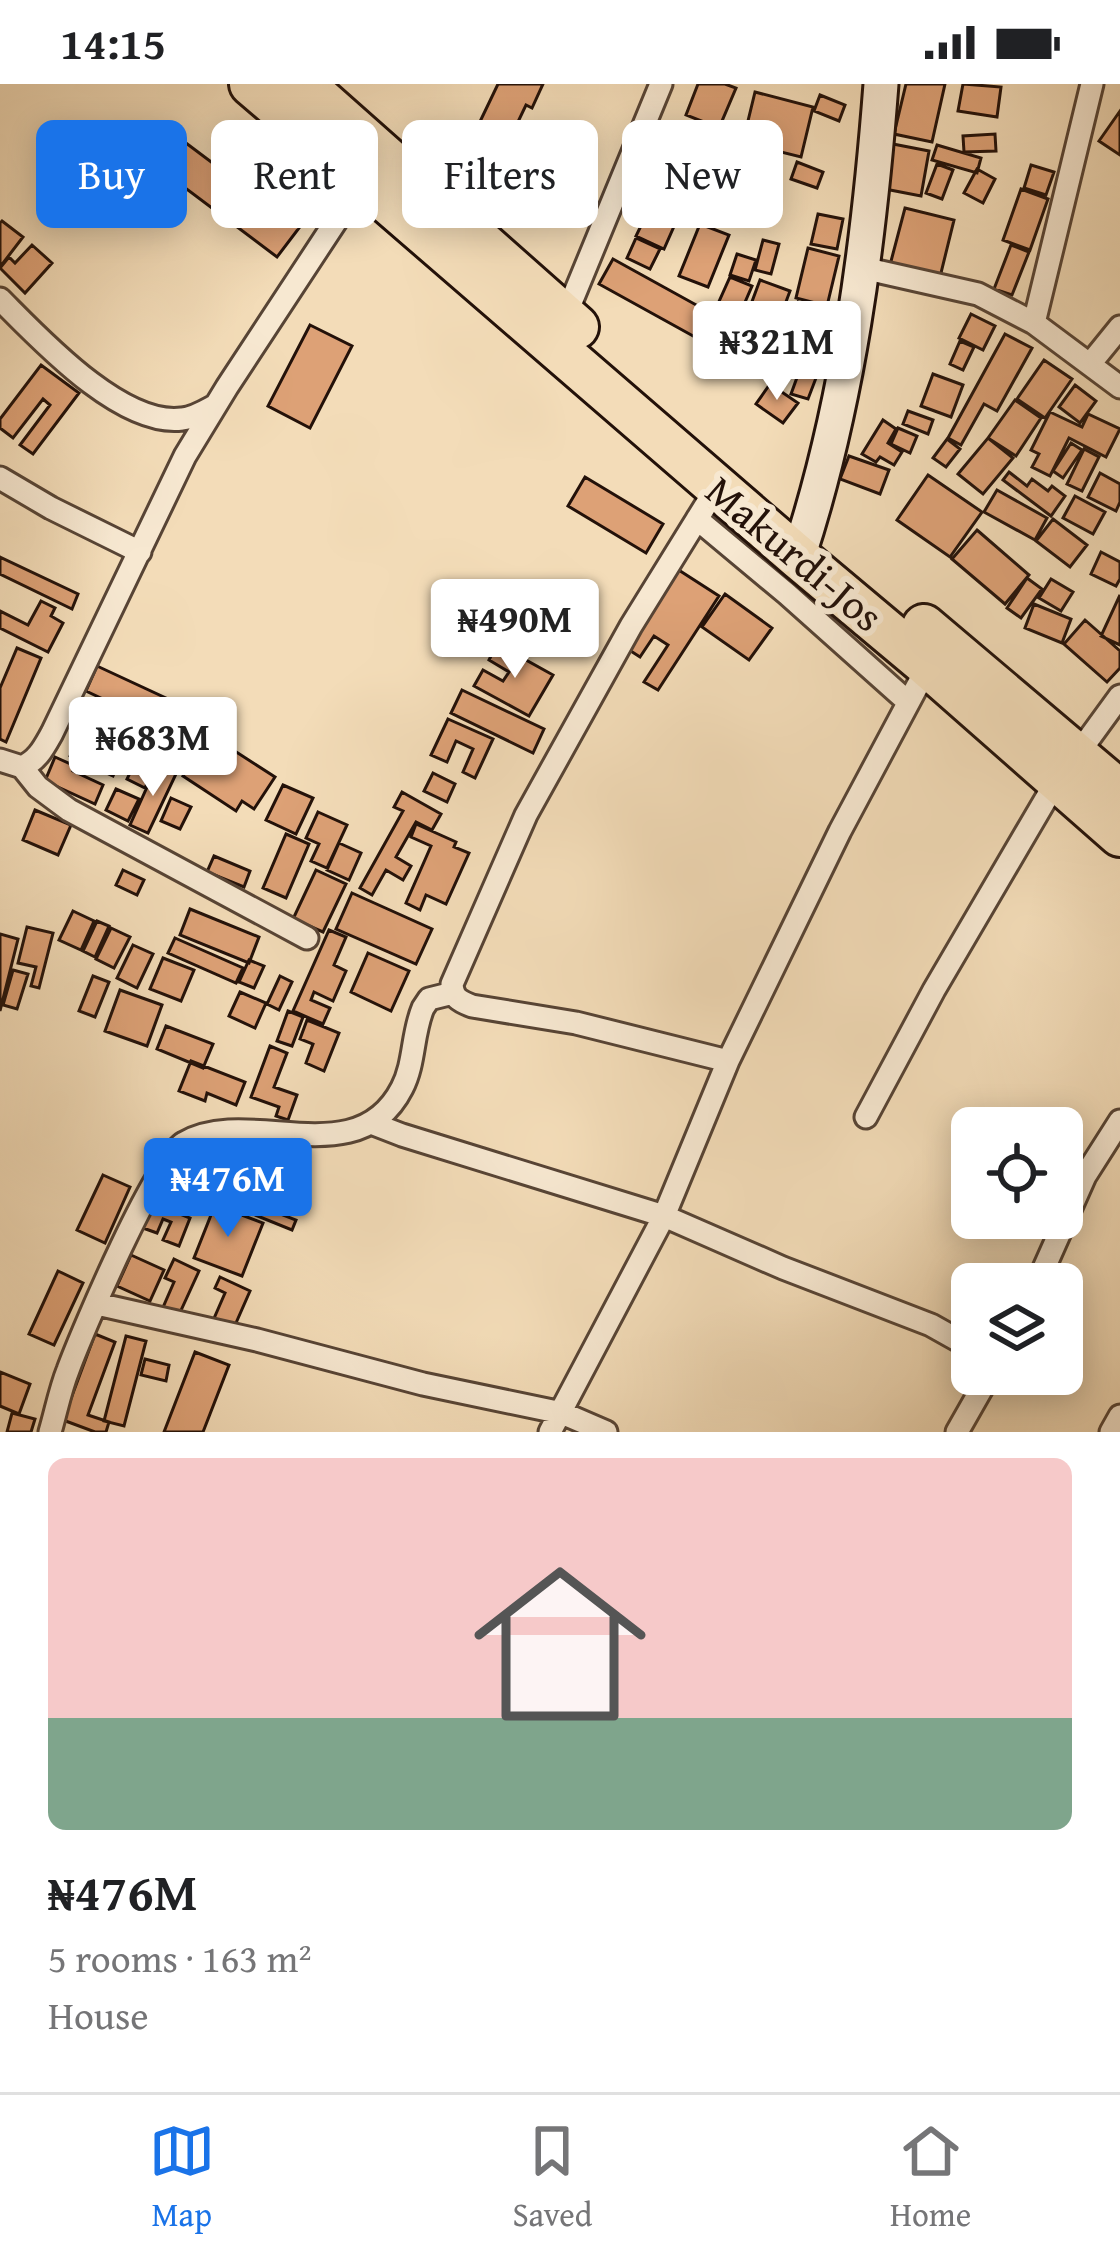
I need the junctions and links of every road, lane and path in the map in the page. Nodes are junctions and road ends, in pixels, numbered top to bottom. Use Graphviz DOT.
graph roads {
  1 [pos="251,84"];
  2 [pos="303,84"];
  3 [pos="661,84"];
  4 [pos="881,84"];
  5 [pos="1092,84"];
  6 [pos="293,120"];
  7 [pos="378,194"];
  8 [pos="332,228"];
  9 [pos="863,268"];
  10 [pos="0,298"];
  11 [pos="565,317"];
  12 [pos="1034,323"];
  13 [pos="1120,327"];
  14 [pos="1090,364"];
  15 [pos="1120,387"];
  16 [pos="216,404"];
  17 [pos="0,478"];
  18 [pos="707,503"];
  19 [pos="140,551"];
  20 [pos="798,559"];
  21 [pos="918,684"];
  22 [pos="1120,696"];
  23 [pos="11,764"];
  24 [pos="1067,768"];
  25 [pos="1120,792"];
  26 [pos="1120,835"];
  27 [pos="307,938"];
  28 [pos="453,993"];
  29 [pos="728,1061"];
  30 [pos="866,1117"];
  31 [pos="1120,1121"];
  32 [pos="371,1123"];
  33 [pos="664,1216"];
  34 [pos="1046,1263"];
  35 [pos="97,1304"];
  36 [pos="951,1336"];
  37 [pos="979,1395"];
  38 [pos="1120,1416"];
  39 [pos="556,1422"];
  40 [pos="50,1432"];
  41 [pos="606,1432"];
  42 [pos="957,1432"];
  43 [pos="1111,1432"];
  1 -- 6 [label="highway, Makurdi-Jos"];
  2 -- 11 [label="highway, Makurdi-Jos"];
  3 -- 11 [label="street"];
  4 -- 9 [label="main road"];
  5 -- 12 [label="street"];
  7 -- 18 [label="highway, Makurdi-Jos"];
  8 -- 16 [label="street"];
  9 -- 12 [label="street"];
  9 -- 20 [label="main road"];
  10 -- 16 [label="street"];
  11 -- 20 [label="highway, Makurdi-Jos"];
  12 -- 14 [label="street"];
  13 -- 14 [label="street"];
  14 -- 15 [label="street"];
  16 -- 19 [label="street"];
  17 -- 19 [label="street"];
  18 -- 20 [label="highway, Makurdi-Jos"];
  18 -- 28 [label="street"];
  19 -- 23 [label="street"];
  20 -- 21 [label="highway, Makurdi-Jos"];
  20 -- 24 [label="highway, Makurdi-Jos"];
  21 -- 24 [label="highway, Makurdi-Jos"];
  21 -- 29 [label="street"];
  22 -- 24 [label="street"];
  23 -- 27 [label="street"];
  24 -- 25 [label="highway, Makurdi-Jos"];
  24 -- 26 [label="highway, Makurdi-Jos"];
  24 -- 30 [label="street"];
  28 -- 29 [label="street"];
  28 -- 32 [label="street"];
  29 -- 33 [label="street"];
  31 -- 34 [label="street"];
  32 -- 33 [label="street"];
  32 -- 35 [label="street"];
  33 -- 36 [label="street"];
  33 -- 39 [label="street"];
  35 -- 39 [label="street"];
  35 -- 40 [label="street"];
  37 -- 42 [label="street"];
  38 -- 43 [label="street"];
  39 -- 41 [label="street"];
}
